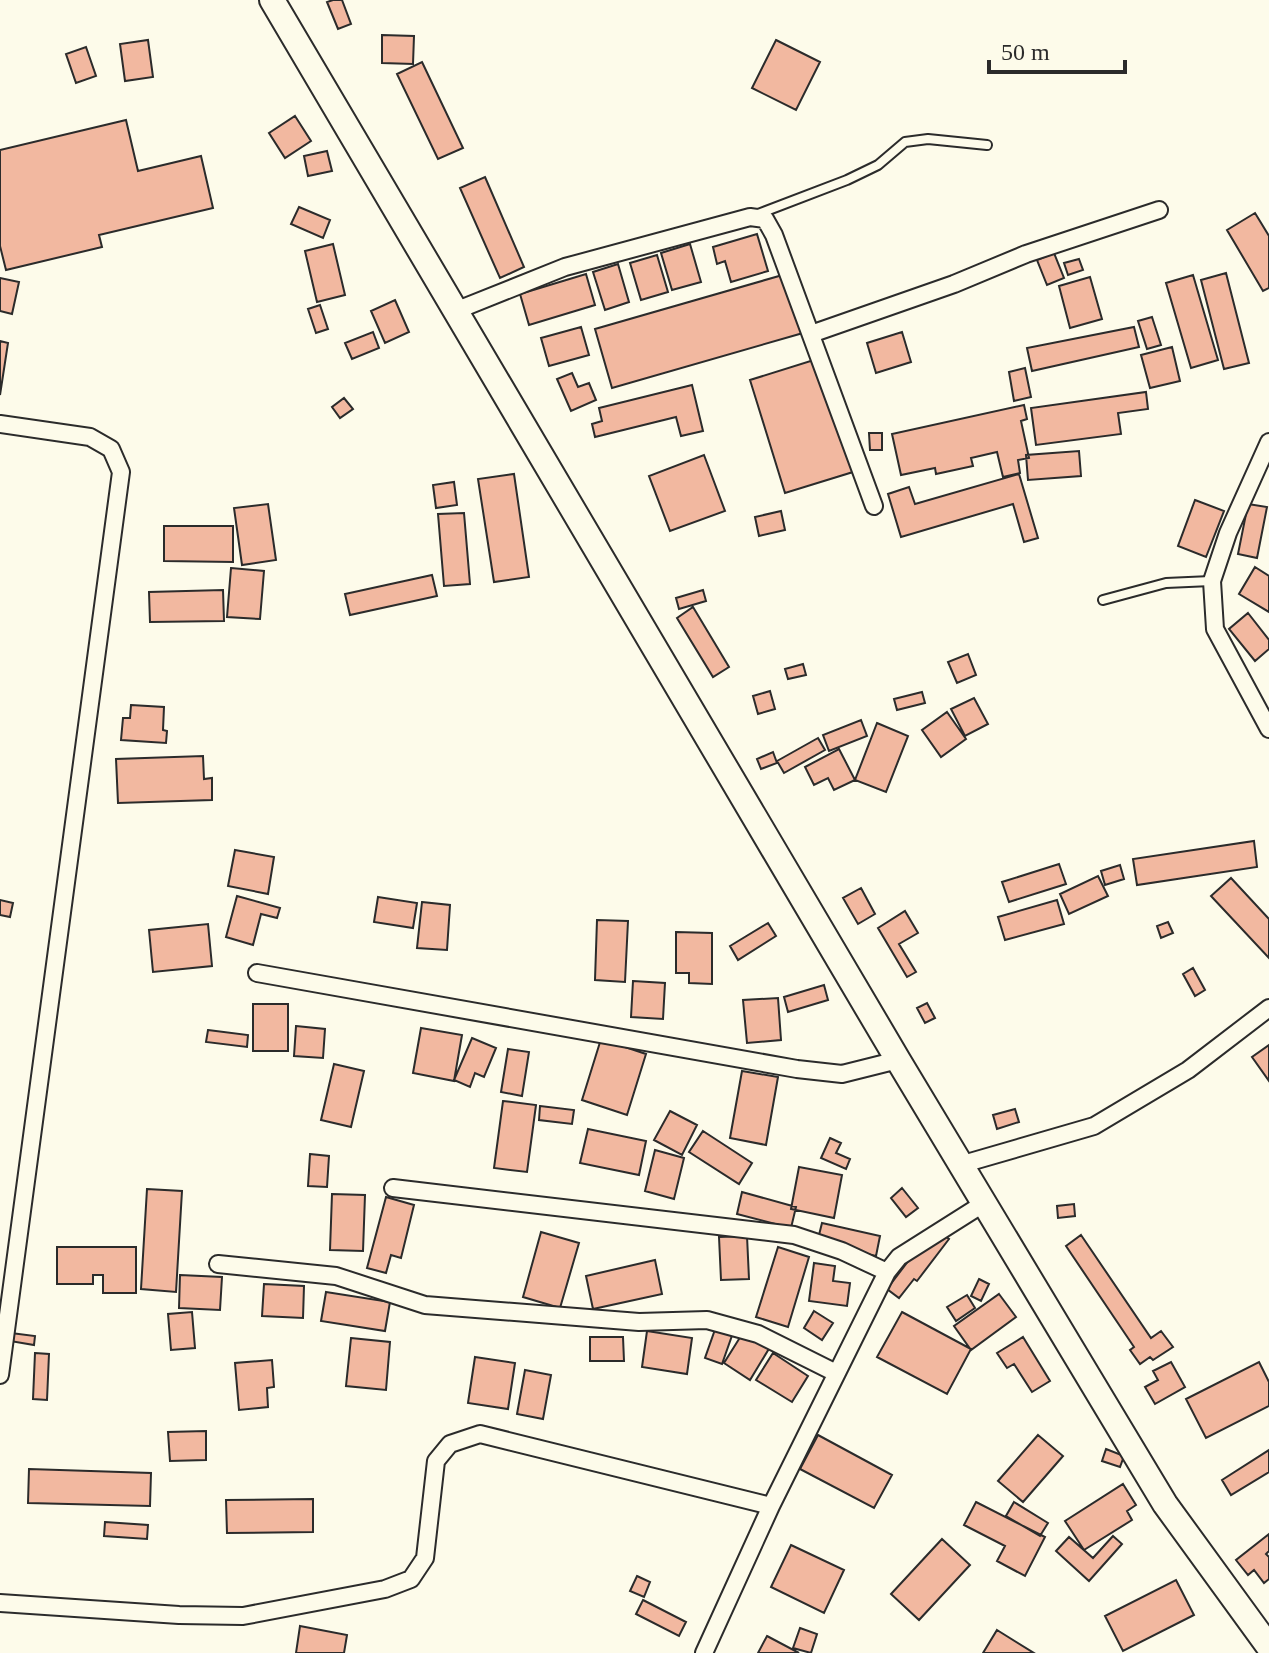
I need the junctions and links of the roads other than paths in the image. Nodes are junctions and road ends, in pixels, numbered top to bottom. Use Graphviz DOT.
graph roads {
  1 [pos="272,0"];
  2 [pos="987,145"];
  3 [pos="1159,210"];
  4 [pos="750,217"];
  5 [pos="455,311"];
  6 [pos="811,334"];
  7 [pos="0,424"];
  8 [pos="1269,442"];
  9 [pos="874,506"];
  10 [pos="1212,581"];
  11 [pos="1103,600"];
  12 [pos="1269,729"];
  13 [pos="257,973"];
  14 [pos="1269,1008"];
  15 [pos="898,1060"];
  16 [pos="963,1164"];
  17 [pos="393,1188"];
  18 [pos="986,1202"];
  19 [pos="218,1264"];
  20 [pos="887,1272"];
  21 [pos="836,1373"];
  22 [pos="0,1375"];
  23 [pos="771,1506"];
  24 [pos="0,1603"];
  25 [pos="1269,1647"];
  26 [pos="704,1653"];
  1 -- 5 [label="main road"];
  2 -- 4 [label="lane"];
  3 -- 6 [label="street"];
  4 -- 5 [label="street"];
  4 -- 6 [label="street"];
  5 -- 15 [label="main road"];
  6 -- 9 [label="street"];
  7 -- 22 [label="street"];
  8 -- 10 [label="street"];
  10 -- 11 [label="lane"];
  10 -- 12 [label="street"];
  13 -- 15 [label="street"];
  14 -- 16 [label="street"];
  15 -- 16 [label="main road"];
  16 -- 18 [label="main road"];
  17 -- 20 [label="street"];
  18 -- 20 [label="street"];
  18 -- 25 [label="main road"];
  19 -- 21 [label="street"];
  20 -- 21 [label="street"];
  21 -- 23 [label="street"];
  23 -- 24 [label="street"];
  23 -- 26 [label="street"];
}
